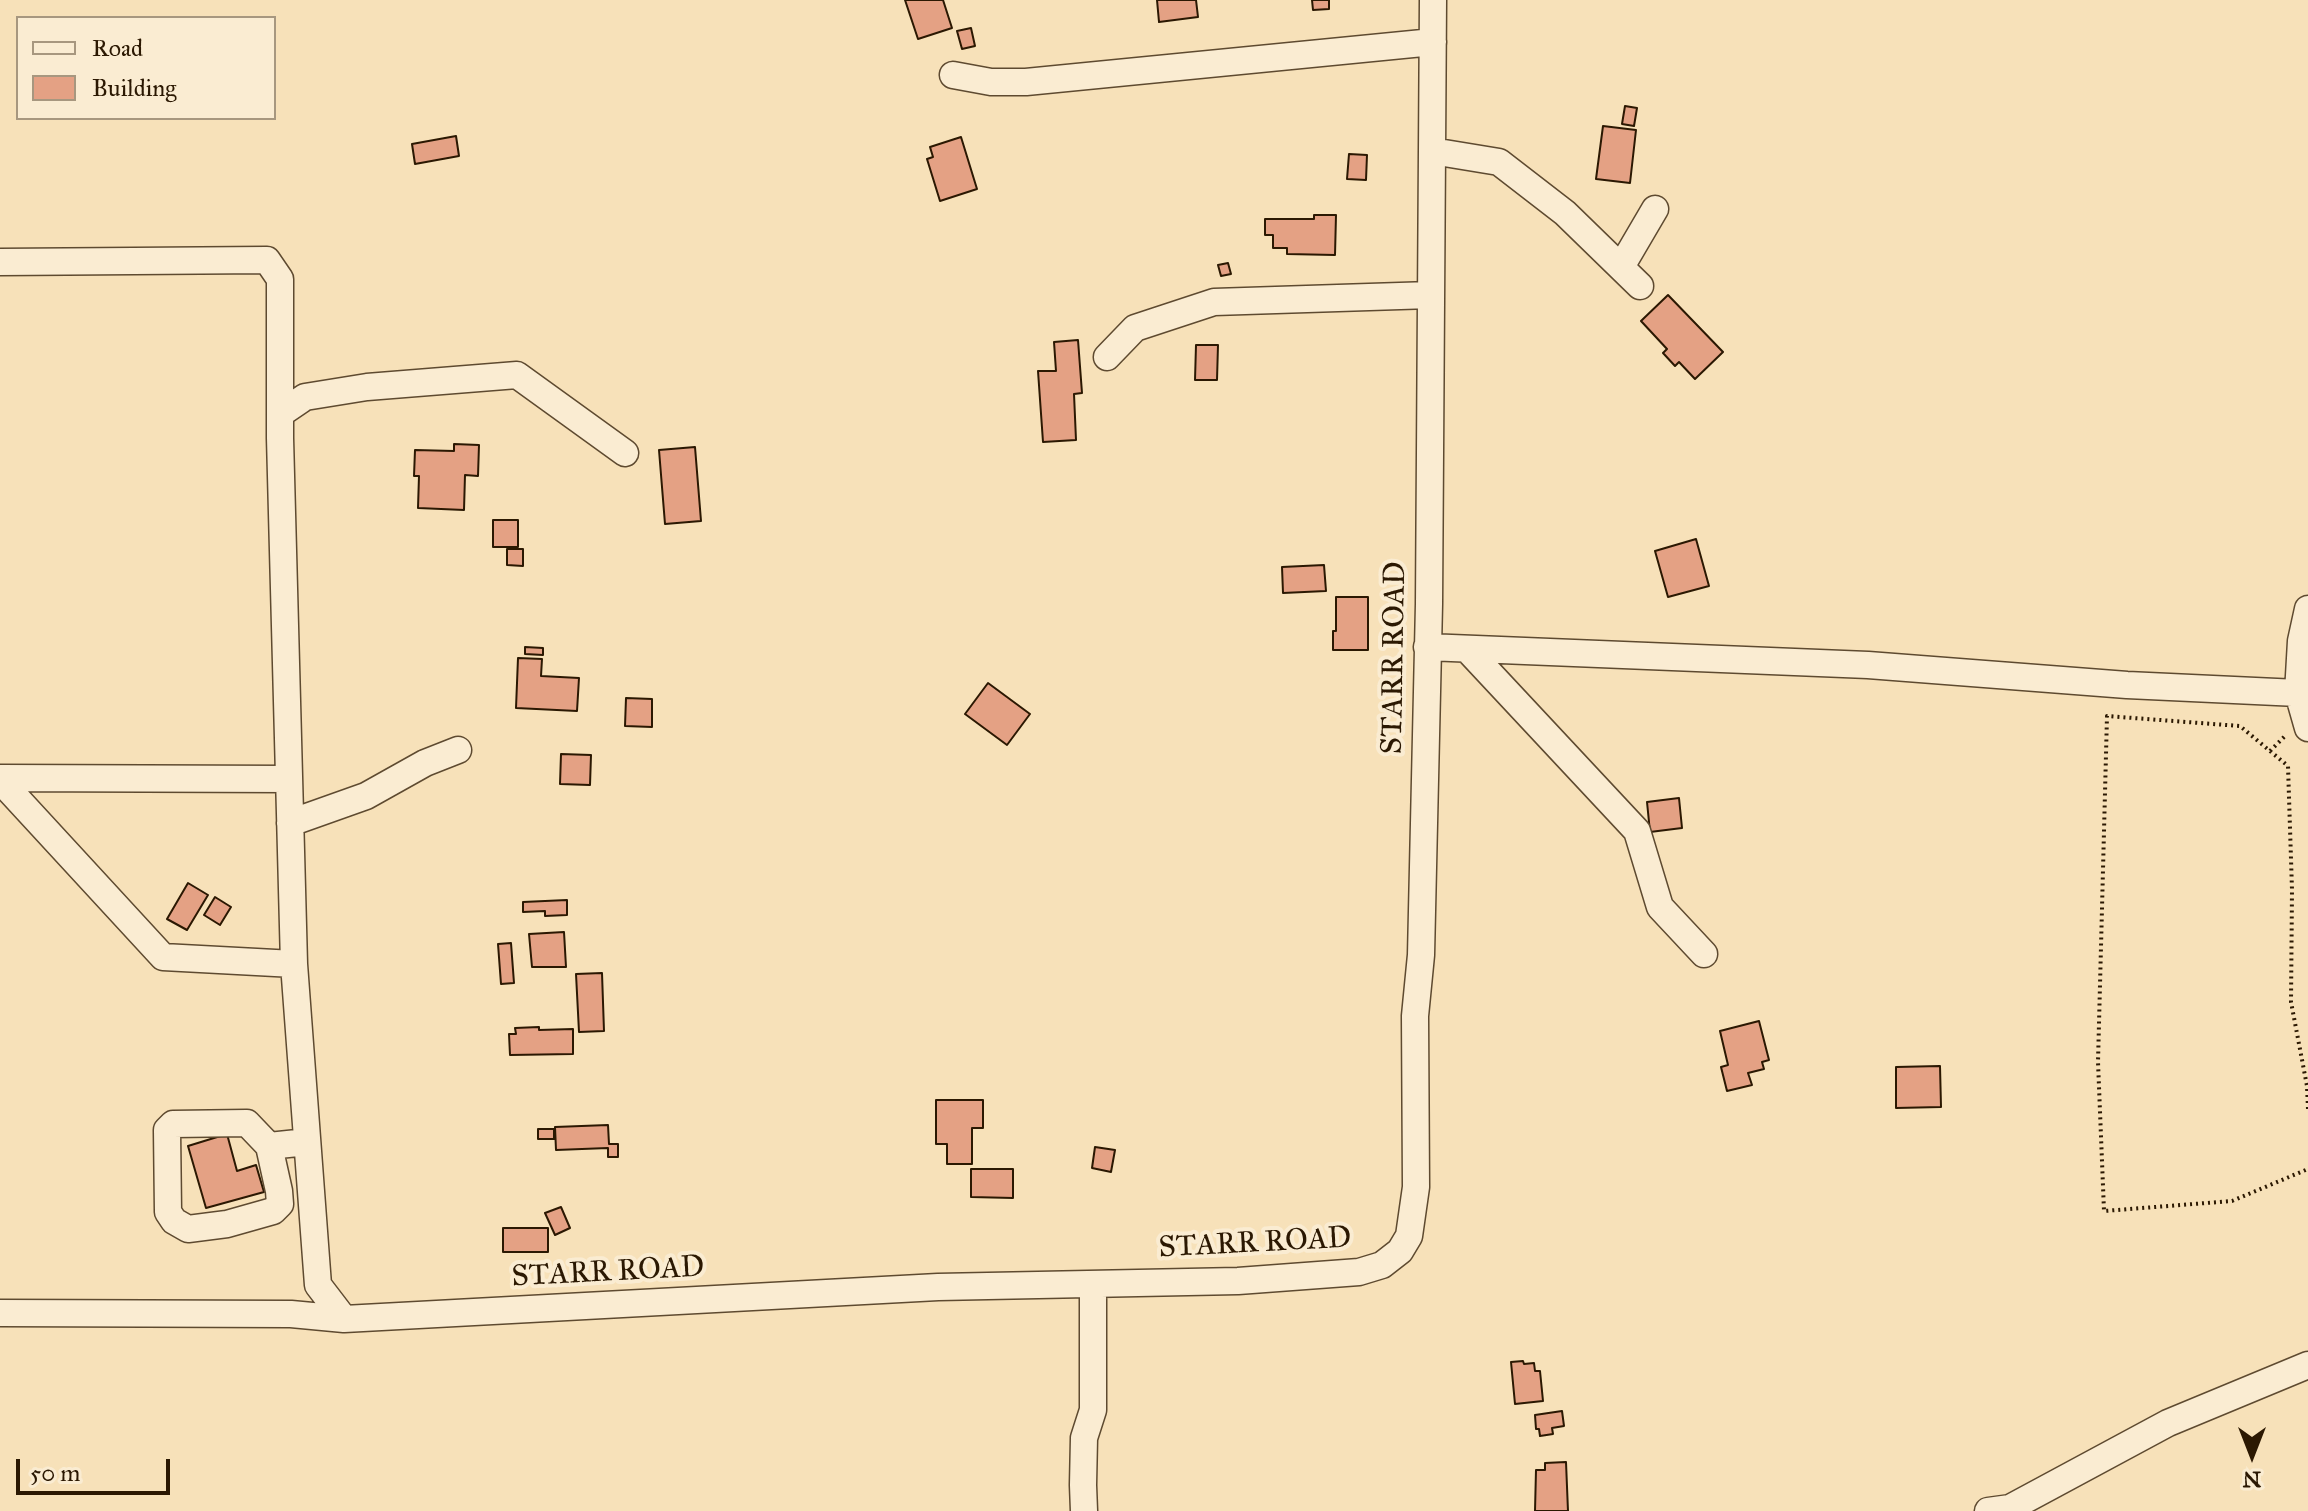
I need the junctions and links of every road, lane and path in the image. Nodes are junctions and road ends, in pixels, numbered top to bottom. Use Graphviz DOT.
graph roads {
  1 [pos="1433,0"];
  2 [pos="1433,42"];
  3 [pos="953,75"];
  4 [pos="1432,151"];
  5 [pos="1655,209"];
  6 [pos="0,262"];
  7 [pos="1431,295"];
  8 [pos="1107,357"];
  9 [pos="280,414"];
  10 [pos="625,453"];
  11 [pos="2308,609"];
  12 [pos="1427,647"];
  13 [pos="1467,649"];
  14 [pos="2303,692"];
  15 [pos="2308,728"];
  16 [pos="458,750"];
  17 [pos="0,779"];
  18 [pos="289,779"];
  19 [pos="290,823"];
  20 [pos="1704,954"];
  21 [pos="294,964"];
  22 [pos="2308,1109"];
  23 [pos="307,1142"];
  24 [pos="269,1146"];
  25 [pos="2308,1169"];
  26 [pos="1093,1284"];
  27 [pos="0,1313"];
  28 [pos="344,1319"];
  29 [pos="2308,1365"];
  30 [pos="1084,1511"];
  31 [pos="1988,1511"];
  1 -- 2 [label="street, STARR ROAD"];
  2 -- 3 [label="street"];
  2 -- 4 [label="street, STARR ROAD"];
  4 -- 5 [label="street"];
  4 -- 7 [label="street, STARR ROAD"];
  6 -- 9 [label="street"];
  7 -- 8 [label="street"];
  7 -- 12 [label="street, STARR ROAD"];
  9 -- 10 [label="street"];
  9 -- 18 [label="street"];
  11 -- 14 [label="street"];
  12 -- 13 [label="street"];
  12 -- 26 [label="street, STARR ROAD"];
  13 -- 14 [label="street"];
  13 -- 20 [label="street"];
  14 -- 15 [label="street"];
  16 -- 19 [label="street"];
  17 -- 18 [label="street"];
  17 -- 21 [label="street"];
  18 -- 19 [label="street"];
  19 -- 21 [label="street"];
  21 -- 23 [label="street"];
  22 -- 25 [label="path"];
  23 -- 24 [label="street"];
  23 -- 28 [label="street"];
  24 -- 24 [label="street"];
  26 -- 28 [label="street, STARR ROAD"];
  26 -- 30 [label="street"];
  27 -- 28 [label="street, STARR ROAD"];
  29 -- 31 [label="street"];
}
